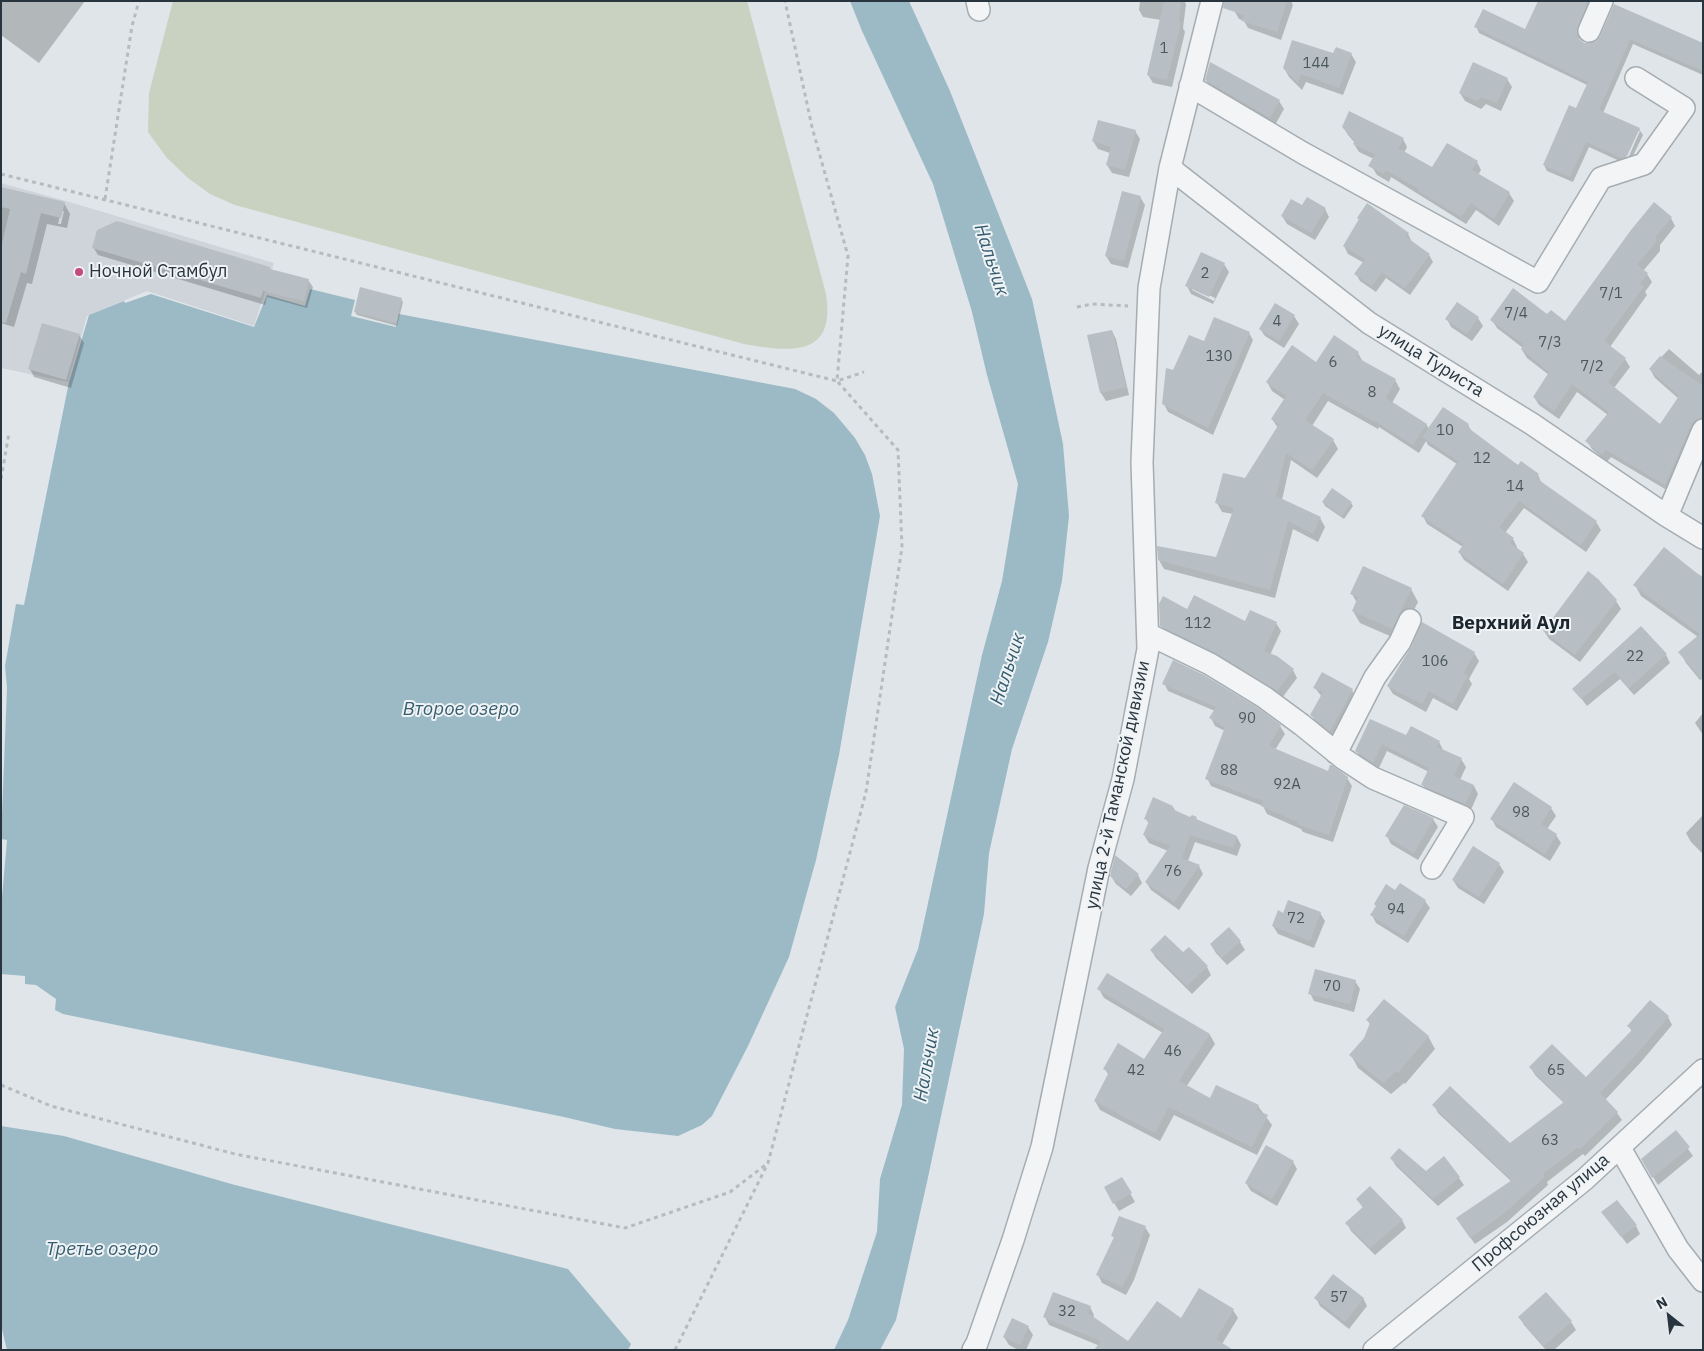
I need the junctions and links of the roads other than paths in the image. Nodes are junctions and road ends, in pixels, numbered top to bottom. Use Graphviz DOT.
graph roads {
  1 [pos="1212,1"];
  2 [pos="1602,1"];
  3 [pos="1589,31"];
  4 [pos="1636,78"];
  5 [pos="1190,86"];
  6 [pos="1170,168"];
  7 [pos="1703,430"];
  8 [pos="1668,516"];
  9 [pos="1703,538"];
  10 [pos="1410,620"];
  11 [pos="1148,634"];
  12 [pos="1336,753"];
  13 [pos="1432,868"];
  14 [pos="1703,1070"];
  15 [pos="1620,1148"];
  16 [pos="1703,1281"];
  17 [pos="979,1348"];
  18 [pos="1374,1350"];
  1 -- 5 [label="street, улица 2-й Таманской дивизии"];
  2 -- 3 [label="street"];
  4 -- 5 [label="street"];
  5 -- 6 [label="street, улица 2-й Таманской дивизии"];
  6 -- 8 [label="street, улица Туриста"];
  6 -- 11 [label="street, улица 2-й Таманской дивизии"];
  7 -- 8 [label="street"];
  8 -- 9 [label="street, улица Туриста"];
  10 -- 12 [label="street"];
  11 -- 12 [label="street"];
  11 -- 17 [label="street, улица 2-й Таманской дивизии"];
  12 -- 13 [label="street"];
  14 -- 15 [label="street, Профсоюзная улица"];
  15 -- 16 [label="street"];
  15 -- 18 [label="street, Профсоюзная улица"];
}
